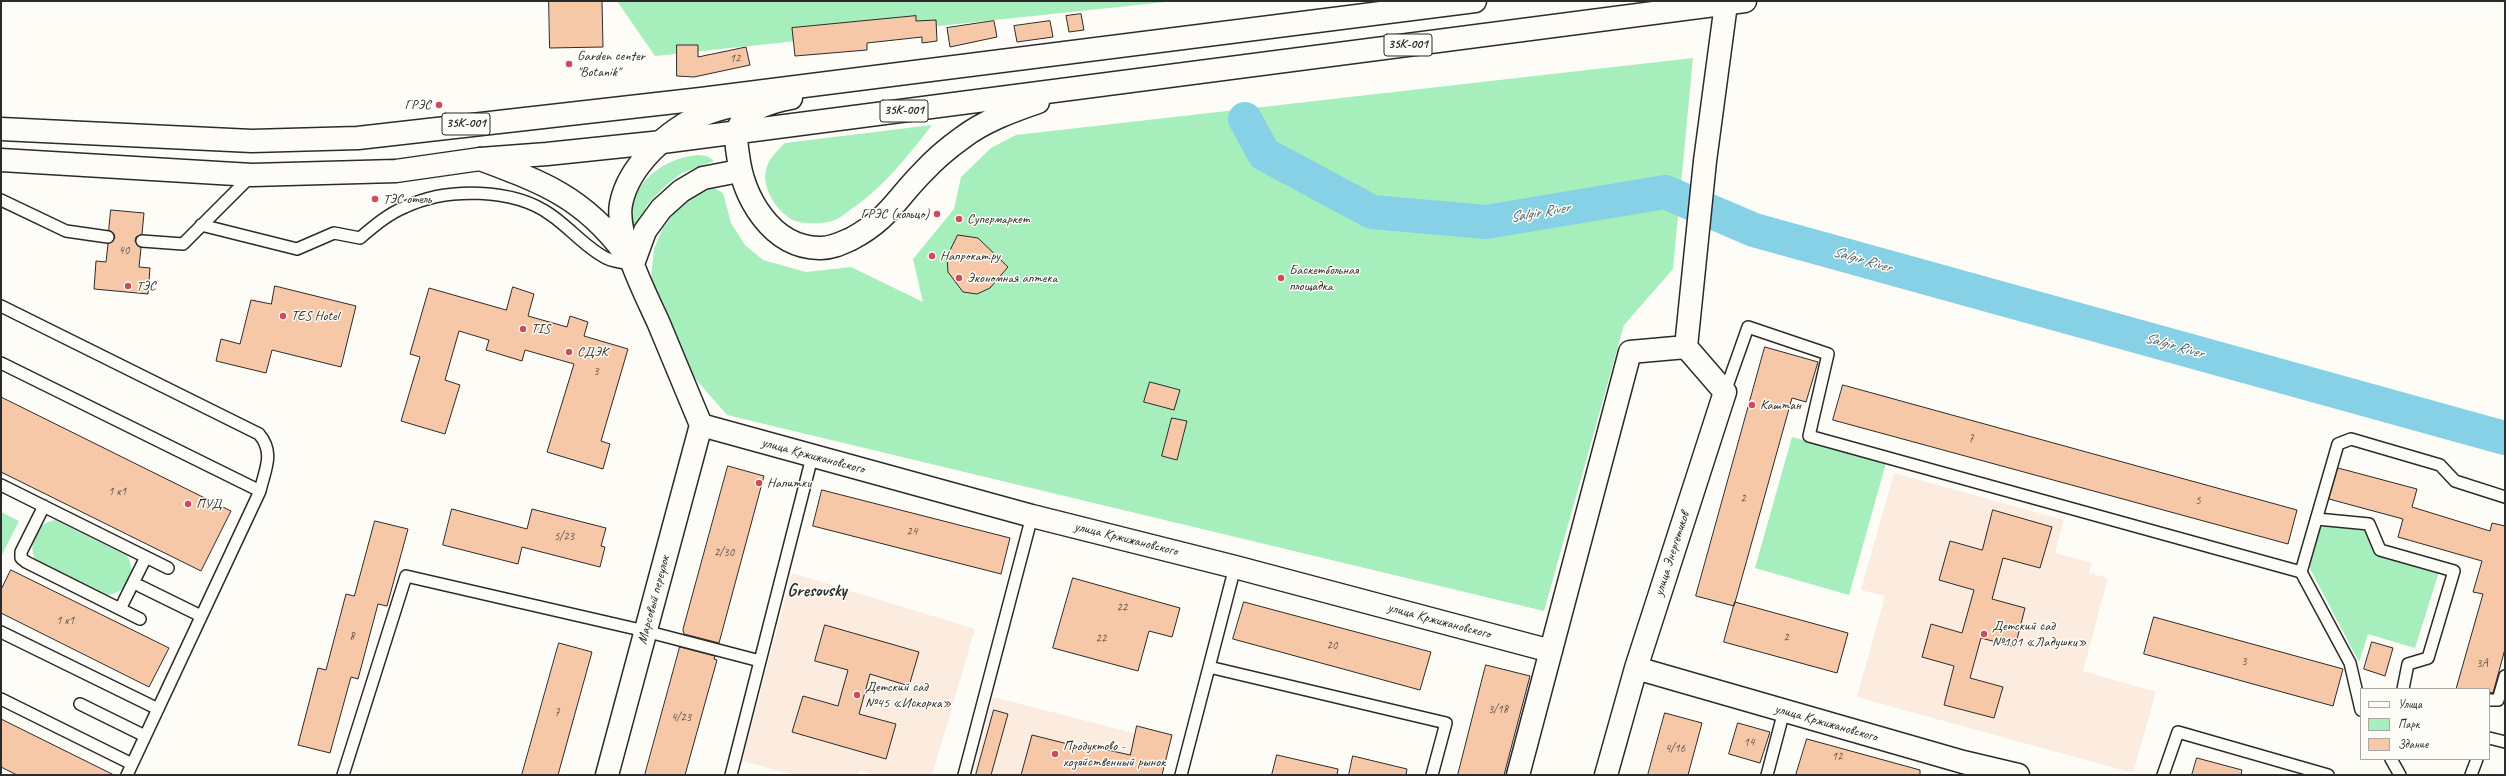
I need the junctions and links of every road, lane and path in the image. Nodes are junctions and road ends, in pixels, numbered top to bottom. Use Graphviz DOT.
graph roads {
  1 [pos="1475,1"];
  2 [pos="1736,2"];
  3 [pos="930,70"];
  4 [pos="1071,89"];
  5 [pos="782,100"];
  6 [pos="1,129"];
  7 [pos="736,132"];
  8 [pos="662,142"];
  9 [pos="480,159"];
  10 [pos="1,160"];
  11 [pos="740,172"];
  12 [pos="252,175"];
  13 [pos="1,200"];
  14 [pos="201,225"];
  15 [pos="108,237"];
  16 [pos="142,241"];
  17 [pos="633,264"];
  18 [pos="1,306"];
  19 [pos="1686,346"];
  20 [pos="1,363"];
  21 [pos="1725,392"];
  22 [pos="701,425"];
  23 [pos="812,457"];
  24 [pos="1,485"];
  25 [pos="260,491"];
  26 [pos="2505,497"];
  27 [pos="44,506"];
  28 [pos="1032,516"];
  29 [pos="2317,518"];
  30 [pos="146,557"];
  31 [pos="1235,567"];
  32 [pos="168,568"];
  33 [pos="2301,572"];
  34 [pos="140,586"];
  35 [pos="120,609"];
  36 [pos="201,616"];
  37 [pos="140,619"];
  38 [pos="645,631"];
  39 [pos="1,632"];
  40 [pos="1551,651"];
  41 [pos="760,661"];
  42 [pos="1209,668"];
  43 [pos="1636,668"];
  44 [pos="2505,676"];
  45 [pos="2403,688"];
  46 [pos="1,699"];
  47 [pos="2490,700"];
  48 [pos="80,704"];
  49 [pos="2360,706"];
  50 [pos="158,709"];
  51 [pos="1784,711"];
  52 [pos="145,736"];
  53 [pos="2490,738"];
  54 [pos="2505,742"];
  55 [pos="2392,760"];
  56 [pos="2477,760"];
  57 [pos="132,764"];
  58 [pos="127,775"];
  59 [pos="343,775"];
  60 [pos="607,775"];
  61 [pos="731,775"];
  62 [pos="964,775"];
  63 [pos="1181,775"];
  64 [pos="1432,775"];
  65 [pos="1518,775"];
  66 [pos="1606,775"];
  67 [pos="1767,775"];
  68 [pos="2018,775"];
  69 [pos="2163,775"];
  70 [pos="2328,775"];
  71 [pos="2400,775"];
  72 [pos="2471,775"];
  1 -- 3 [label="main road, 35К-001"];
  2 -- 4 [label="main road, 35К-001"];
  2 -- 19 [label="main road"];
  3 -- 5 [label="main road"];
  3 -- 6 [label="main road, 35К-001"];
  4 -- 7 [label="main road, 35К-001"];
  4 -- 11 [label="main road"];
  5 -- 7 [label="main road"];
  5 -- 8 [label="main road"];
  7 -- 8 [label="main road, 35К-001"];
  7 -- 11 [label="main road"];
  8 -- 9 [label="main road, 35К-001"];
  8 -- 17 [label="main road"];
  9 -- 12 [label="main road, 35К-001"];
  9 -- 17 [label="main road"];
  10 -- 12 [label="main road, 35К-001"];
  11 -- 17 [label="main road"];
  12 -- 14 [label="lane"];
  13 -- 15 [label="lane"];
  14 -- 16 [label="lane"];
  14 -- 17 [label="lane"];
  17 -- 22 [label="main road"];
  18 -- 25 [label="lane"];
  19 -- 21 [label="main road"];
  19 -- 40 [label="main road"];
  20 -- 25 [label="lane"];
  21 -- 33 [label="lane"];
  21 -- 43 [label="main road, улица Энергетиков"];
  22 -- 23 [label="main road, улица Кржижановского"];
  22 -- 38 [label="main road, Марсовый переулок"];
  23 -- 28 [label="main road, улица Кржижановского"];
  23 -- 41 [label="lane"];
  24 -- 27 [label="lane"];
  25 -- 36 [label="lane"];
  26 -- 29 [label="lane"];
  27 -- 30 [label="lane"];
  27 -- 35 [label="lane"];
  28 -- 31 [label="main road, улица Кржижановского"];
  28 -- 62 [label="lane"];
  29 -- 33 [label="lane"];
  29 -- 45 [label="lane"];
  30 -- 32 [label="lane"];
  30 -- 35 [label="lane"];
  31 -- 40 [label="main road, улица Кржижановского"];
  31 -- 42 [label="lane"];
  33 -- 49 [label="lane"];
  34 -- 36 [label="lane"];
  35 -- 37 [label="lane"];
  36 -- 50 [label="lane"];
  38 -- 41 [label="lane"];
  38 -- 59 [label="lane"];
  38 -- 60 [label="main road, Марсовый переулок"];
  39 -- 50 [label="lane"];
  40 -- 65 [label="main road"];
  41 -- 61 [label="lane"];
  42 -- 63 [label="lane"];
  42 -- 64 [label="lane"];
  43 -- 51 [label="main road, улица Кржижановского"];
  43 -- 66 [label="main road, улица Энергетиков"];
  44 -- 47 [label="lane"];
  46 -- 57 [label="lane"];
  48 -- 52 [label="lane"];
  50 -- 52 [label="lane"];
  51 -- 67 [label="lane"];
  51 -- 68 [label="main road, улица Кржижановского"];
  52 -- 57 [label="lane"];
  53 -- 54 [label="lane"];
  55 -- 71 [label="lane"];
  56 -- 72 [label="lane"];
  57 -- 58 [label="lane"];
  69 -- 70 [label="lane"];
}
